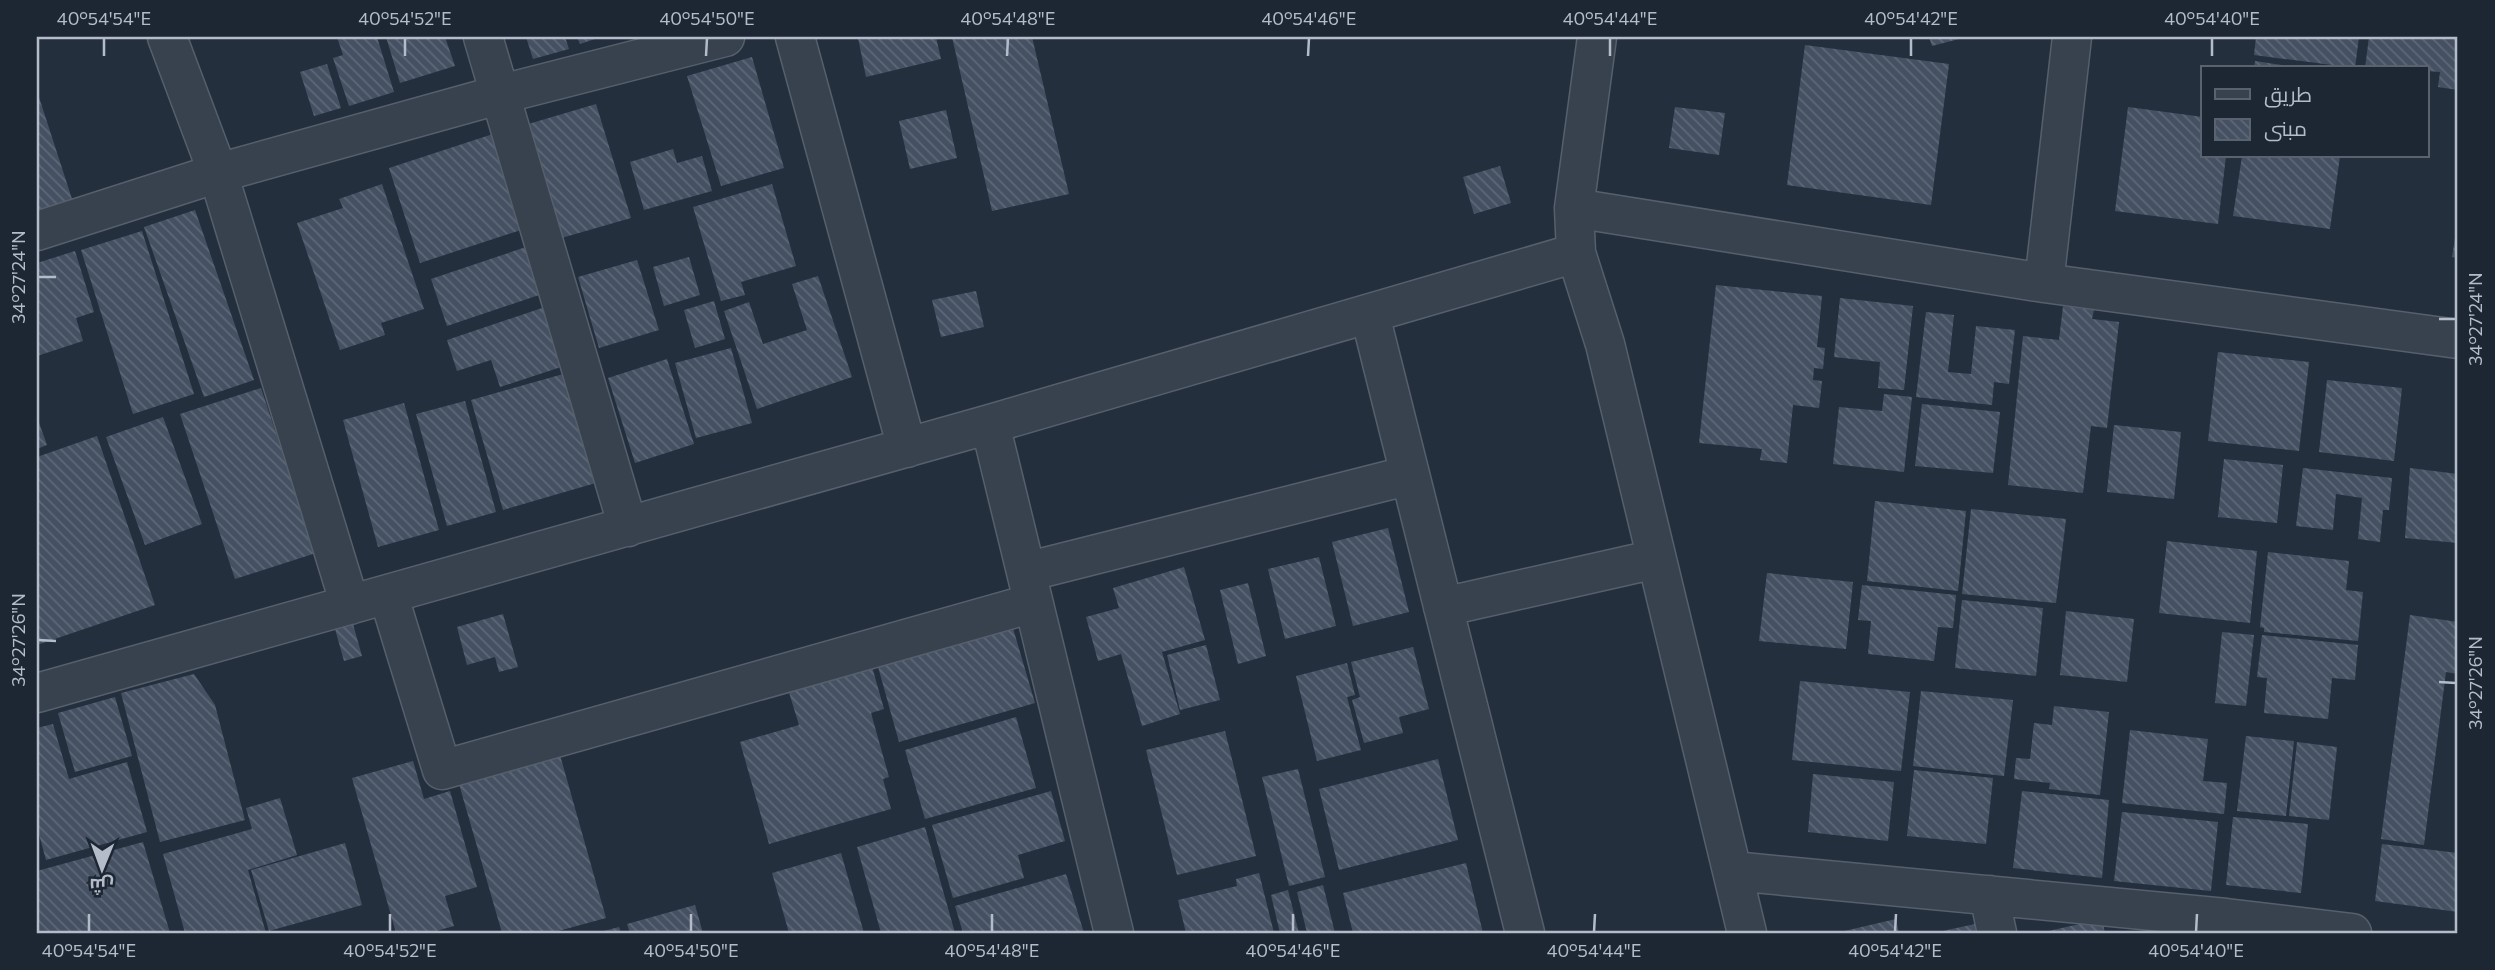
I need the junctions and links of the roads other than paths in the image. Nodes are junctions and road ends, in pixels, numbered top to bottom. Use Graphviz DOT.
graph roads {
  1 [pos="167,37"];
  2 [pos="483,37"];
  3 [pos="724,37"];
  4 [pos="795,37"];
  5 [pos="1597,37"];
  6 [pos="2072,37"];
  7 [pos="498,95"];
  8 [pos="218,173"];
  9 [pos="1574,208"];
  10 [pos="37,231"];
  11 [pos="1576,253"];
  12 [pos="2044,283"];
  13 [pos="1370,315"];
  14 [pos="2458,339"];
  15 [pos="990,425"];
  16 [pos="907,448"];
  17 [pos="1410,475"];
  18 [pos="628,527"];
  19 [pos="1656,559"];
  20 [pos="1029,588"];
  21 [pos="388,594"];
  22 [pos="350,605"];
  23 [pos="1443,607"];
  24 [pos="37,693"];
  25 [pos="1732,871"];
  26 [pos="1989,895"];
  27 [pos="2228,926"];
  28 [pos="1114,933"];
  29 [pos="1525,933"];
  30 [pos="1747,933"];
  31 [pos="1997,933"];
  32 [pos="2352,933"];
  1 -- 8 [label="street"];
  2 -- 7 [label="street"];
  3 -- 7 [label="street"];
  4 -- 16 [label="street"];
  5 -- 9 [label="street"];
  6 -- 12 [label="street"];
  7 -- 8 [label="street"];
  7 -- 18 [label="street"];
  8 -- 10 [label="street"];
  8 -- 22 [label="street"];
  9 -- 11 [label="street"];
  9 -- 12 [label="street"];
  11 -- 13 [label="street"];
  11 -- 19 [label="street"];
  12 -- 14 [label="street"];
  13 -- 15 [label="street"];
  13 -- 17 [label="street"];
  15 -- 16 [label="street"];
  15 -- 20 [label="street"];
  16 -- 18 [label="street"];
  17 -- 20 [label="street"];
  17 -- 23 [label="street"];
  18 -- 21 [label="street"];
  19 -- 23 [label="street"];
  19 -- 25 [label="street"];
  20 -- 21 [label="street"];
  20 -- 28 [label="street"];
  21 -- 22 [label="street"];
  22 -- 24 [label="street"];
  23 -- 29 [label="street"];
  25 -- 26 [label="street"];
  25 -- 30 [label="street"];
  26 -- 27 [label="street"];
  26 -- 31 [label="street"];
  27 -- 32 [label="street"];
}
